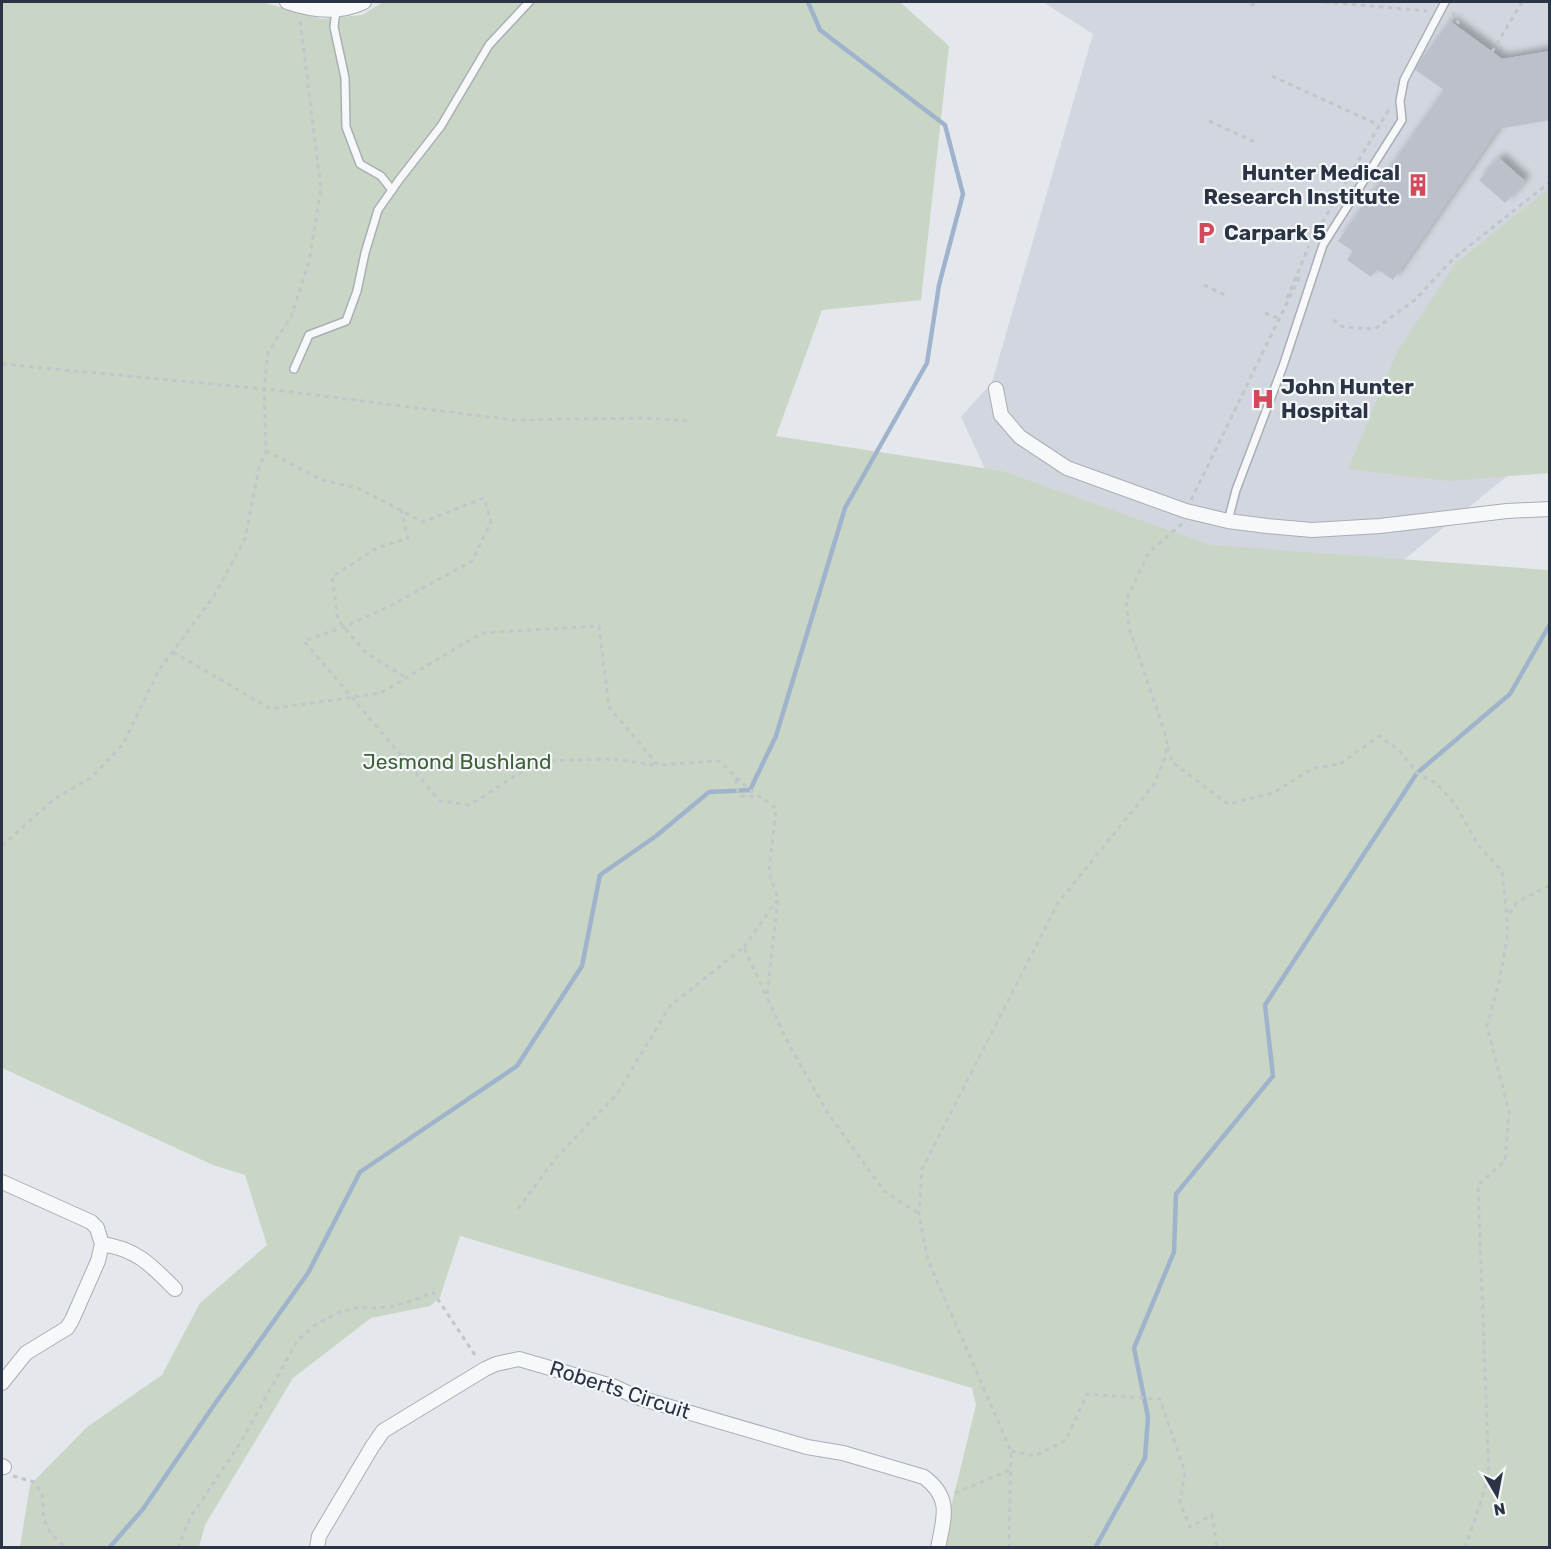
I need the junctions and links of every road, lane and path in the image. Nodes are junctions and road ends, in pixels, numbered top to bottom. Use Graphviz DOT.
graph roads {
  1 [pos="364,2"];
  2 [pos="529,2"];
  3 [pos="1256,2"];
  4 [pos="1324,2"];
  5 [pos="1445,2"];
  6 [pos="1456,2"];
  7 [pos="1522,2"];
  8 [pos="292,3"];
  9 [pos="1251,6"];
  10 [pos="336,10"];
  11 [pos="1440,12"];
  12 [pos="1453,13"];
  13 [pos="1461,26"];
  14 [pos="1492,51"];
  15 [pos="1272,76"];
  16 [pos="1209,121"];
  17 [pos="1379,125"];
  18 [pos="1257,143"];
  19 [pos="1550,182"];
  20 [pos="1350,185"];
  21 [pos="392,190"];
  22 [pos="1204,285"];
  23 [pos="1227,296"];
  24 [pos="1265,313"];
  25 [pos="1278,319"];
  26 [pos="1333,320"];
  27 [pos="2,364"];
  28 [pos="294,369"];
  29 [pos="264,389"];
  30 [pos="996,389"];
  31 [pos="688,421"];
  32 [pos="266,451"];
  33 [pos="1550,508"];
  34 [pos="401,509"];
  35 [pos="1186,511"];
  36 [pos="1228,521"];
  37 [pos="344,627"];
  38 [pos="173,651"];
  39 [pos="406,678"];
  40 [pos="353,697"];
  41 [pos="1167,743"];
  42 [pos="658,765"];
  43 [pos="736,777"];
  44 [pos="759,796"];
  45 [pos="2,846"];
  46 [pos="1550,885"];
  47 [pos="778,898"];
  48 [pos="1507,918"];
  49 [pos="744,947"];
  50 [pos="767,997"];
  51 [pos="2,1182"];
  52 [pos="518,1209"];
  53 [pos="919,1214"];
  54 [pos="102,1244"];
  55 [pos="175,1289"];
  56 [pos="485,1369"];
  57 [pos="2,1383"];
  58 [pos="1011,1451"];
  59 [pos="3,1466"];
  60 [pos="1011,1470"];
  61 [pos="942,1498"];
  62 [pos="66,1548"];
  63 [pos="178,1548"];
  64 [pos="317,1548"];
  65 [pos="938,1548"];
  66 [pos="1009,1548"];
  67 [pos="1217,1548"];
  68 [pos="1465,1548"];
  1 -- 10 [label="street"];
  2 -- 21 [label="lane"];
  3 -- 9 [label="path"];
  4 -- 11 [label="path"];
  5 -- 11 [label="lane"];
  6 -- 12 [label="path"];
  7 -- 14 [label="path"];
  8 -- 10 [label="street"];
  8 -- 29 [label="path"];
  10 -- 21 [label="lane"];
  11 -- 12 [label="path"];
  11 -- 36 [label="lane"];
  12 -- 13 [label="path"];
  15 -- 17 [label="path"];
  16 -- 18 [label="path"];
  19 -- 26 [label="path"];
  20 -- 35 [label="path"];
  21 -- 28 [label="lane"];
  22 -- 23 [label="path"];
  24 -- 25 [label="path"];
  27 -- 29 [label="path"];
  29 -- 31 [label="path"];
  29 -- 32 [label="path"];
  30 -- 35 [label="street"];
  32 -- 34 [label="path"];
  32 -- 38 [label="path"];
  33 -- 36 [label="street"];
  34 -- 37 [label="path"];
  34 -- 37 [label="path"];
  35 -- 36 [label="street"];
  35 -- 41 [label="path"];
  37 -- 39 [label="path"];
  37 -- 40 [label="path"];
  38 -- 40 [label="path"];
  38 -- 45 [label="path"];
  39 -- 40 [label="path"];
  39 -- 42 [label="path"];
  40 -- 42 [label="path"];
  41 -- 48 [label="path"];
  41 -- 53 [label="path"];
  42 -- 43 [label="path"];
  43 -- 44 [label="path"];
  43 -- 44 [label="path"];
  44 -- 47 [label="path"];
  46 -- 48 [label="path"];
  47 -- 49 [label="path"];
  47 -- 50 [label="path"];
  48 -- 68 [label="path"];
  49 -- 50 [label="path"];
  49 -- 52 [label="path"];
  50 -- 53 [label="path"];
  51 -- 54 [label="street"];
  53 -- 58 [label="path"];
  54 -- 55 [label="street"];
  54 -- 57 [label="street"];
  56 -- 61 [label="street, Roberts Circuit"];
  56 -- 63 [label="path"];
  56 -- 64 [label="street, Roberts Circuit"];
  58 -- 60 [label="path"];
  58 -- 67 [label="path"];
  59 -- 62 [label="path"];
  60 -- 61 [label="path"];
  60 -- 66 [label="path"];
  61 -- 65 [label="street"];
}
